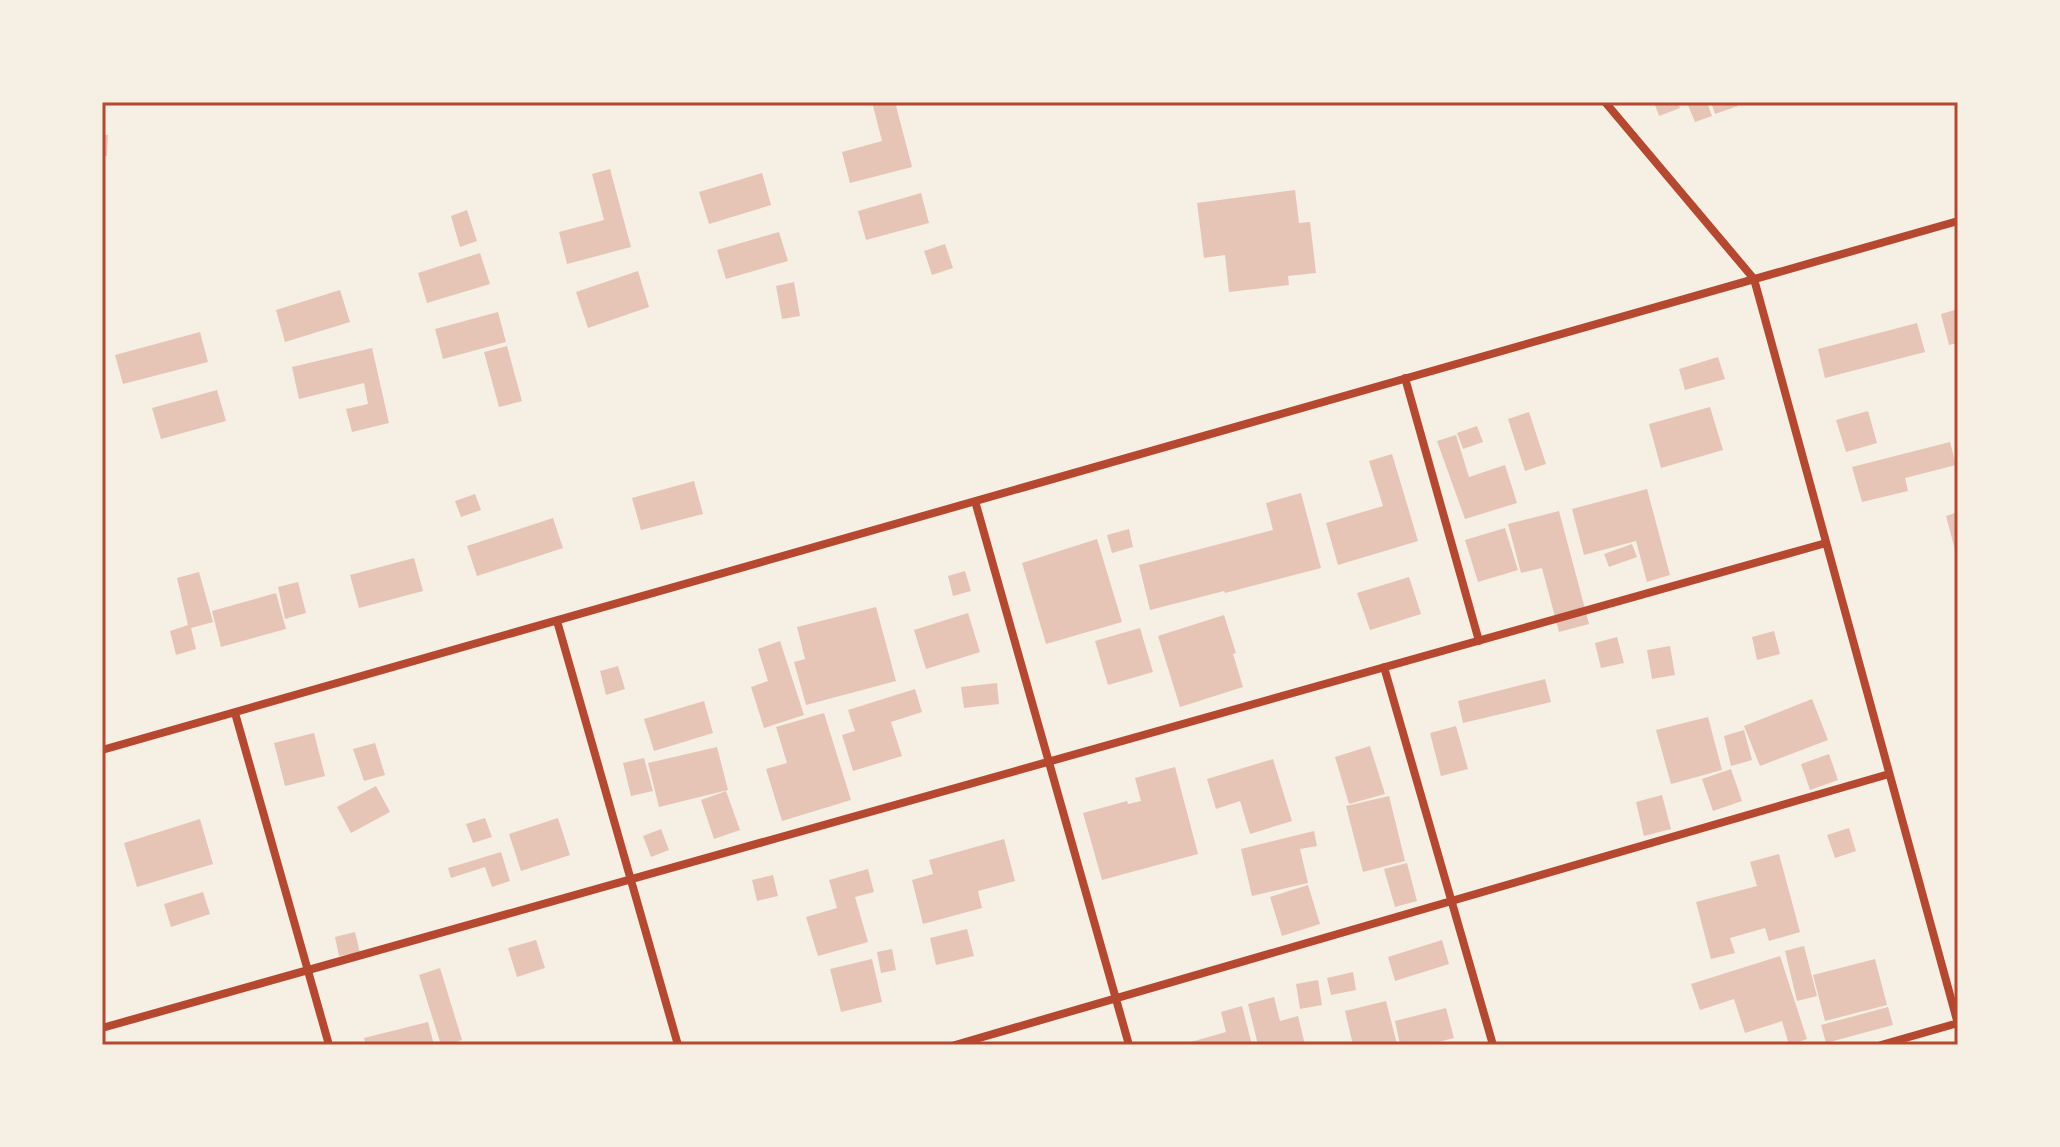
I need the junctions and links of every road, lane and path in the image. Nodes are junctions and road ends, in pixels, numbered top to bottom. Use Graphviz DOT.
graph roads {
  1 [pos="1605,102"];
  2 [pos="1958,221"];
  3 [pos="1754,279"];
  4 [pos="1405,378"];
  5 [pos="975,501"];
  6 [pos="1826,543"];
  7 [pos="557,621"];
  8 [pos="1479,641"];
  9 [pos="1384,667"];
  10 [pos="235,713"];
  11 [pos="102,750"];
  12 [pos="1049,762"];
  13 [pos="1889,774"];
  14 [pos="630,879"];
  15 [pos="1452,901"];
  16 [pos="308,970"];
  17 [pos="1953,989"];
  18 [pos="1115,998"];
  19 [pos="1958,1023"];
  20 [pos="102,1028"];
  21 [pos="329,1045"];
  22 [pos="678,1045"];
  23 [pos="955,1045"];
  24 [pos="1129,1045"];
  25 [pos="1493,1045"];
  26 [pos="1881,1045"];
  1 -- 3 [label="street"];
  2 -- 3 [label="street"];
  3 -- 4 [label="street"];
  3 -- 6 [label="street"];
  4 -- 5 [label="street"];
  4 -- 8 [label="street"];
  5 -- 7 [label="street"];
  5 -- 12 [label="street"];
  6 -- 8 [label="street"];
  6 -- 13 [label="street"];
  7 -- 10 [label="street"];
  7 -- 14 [label="street"];
  8 -- 9 [label="street"];
  9 -- 12 [label="street"];
  9 -- 15 [label="street"];
  10 -- 11 [label="street"];
  10 -- 16 [label="street"];
  12 -- 14 [label="street"];
  12 -- 18 [label="street"];
  13 -- 15 [label="street"];
  13 -- 17 [label="street"];
  14 -- 16 [label="street"];
  14 -- 22 [label="street"];
  15 -- 18 [label="street"];
  15 -- 25 [label="street"];
  16 -- 20 [label="street"];
  16 -- 21 [label="street"];
  17 -- 19 [label="street"];
  18 -- 23 [label="street"];
  18 -- 24 [label="street"];
  19 -- 26 [label="street"];
}
